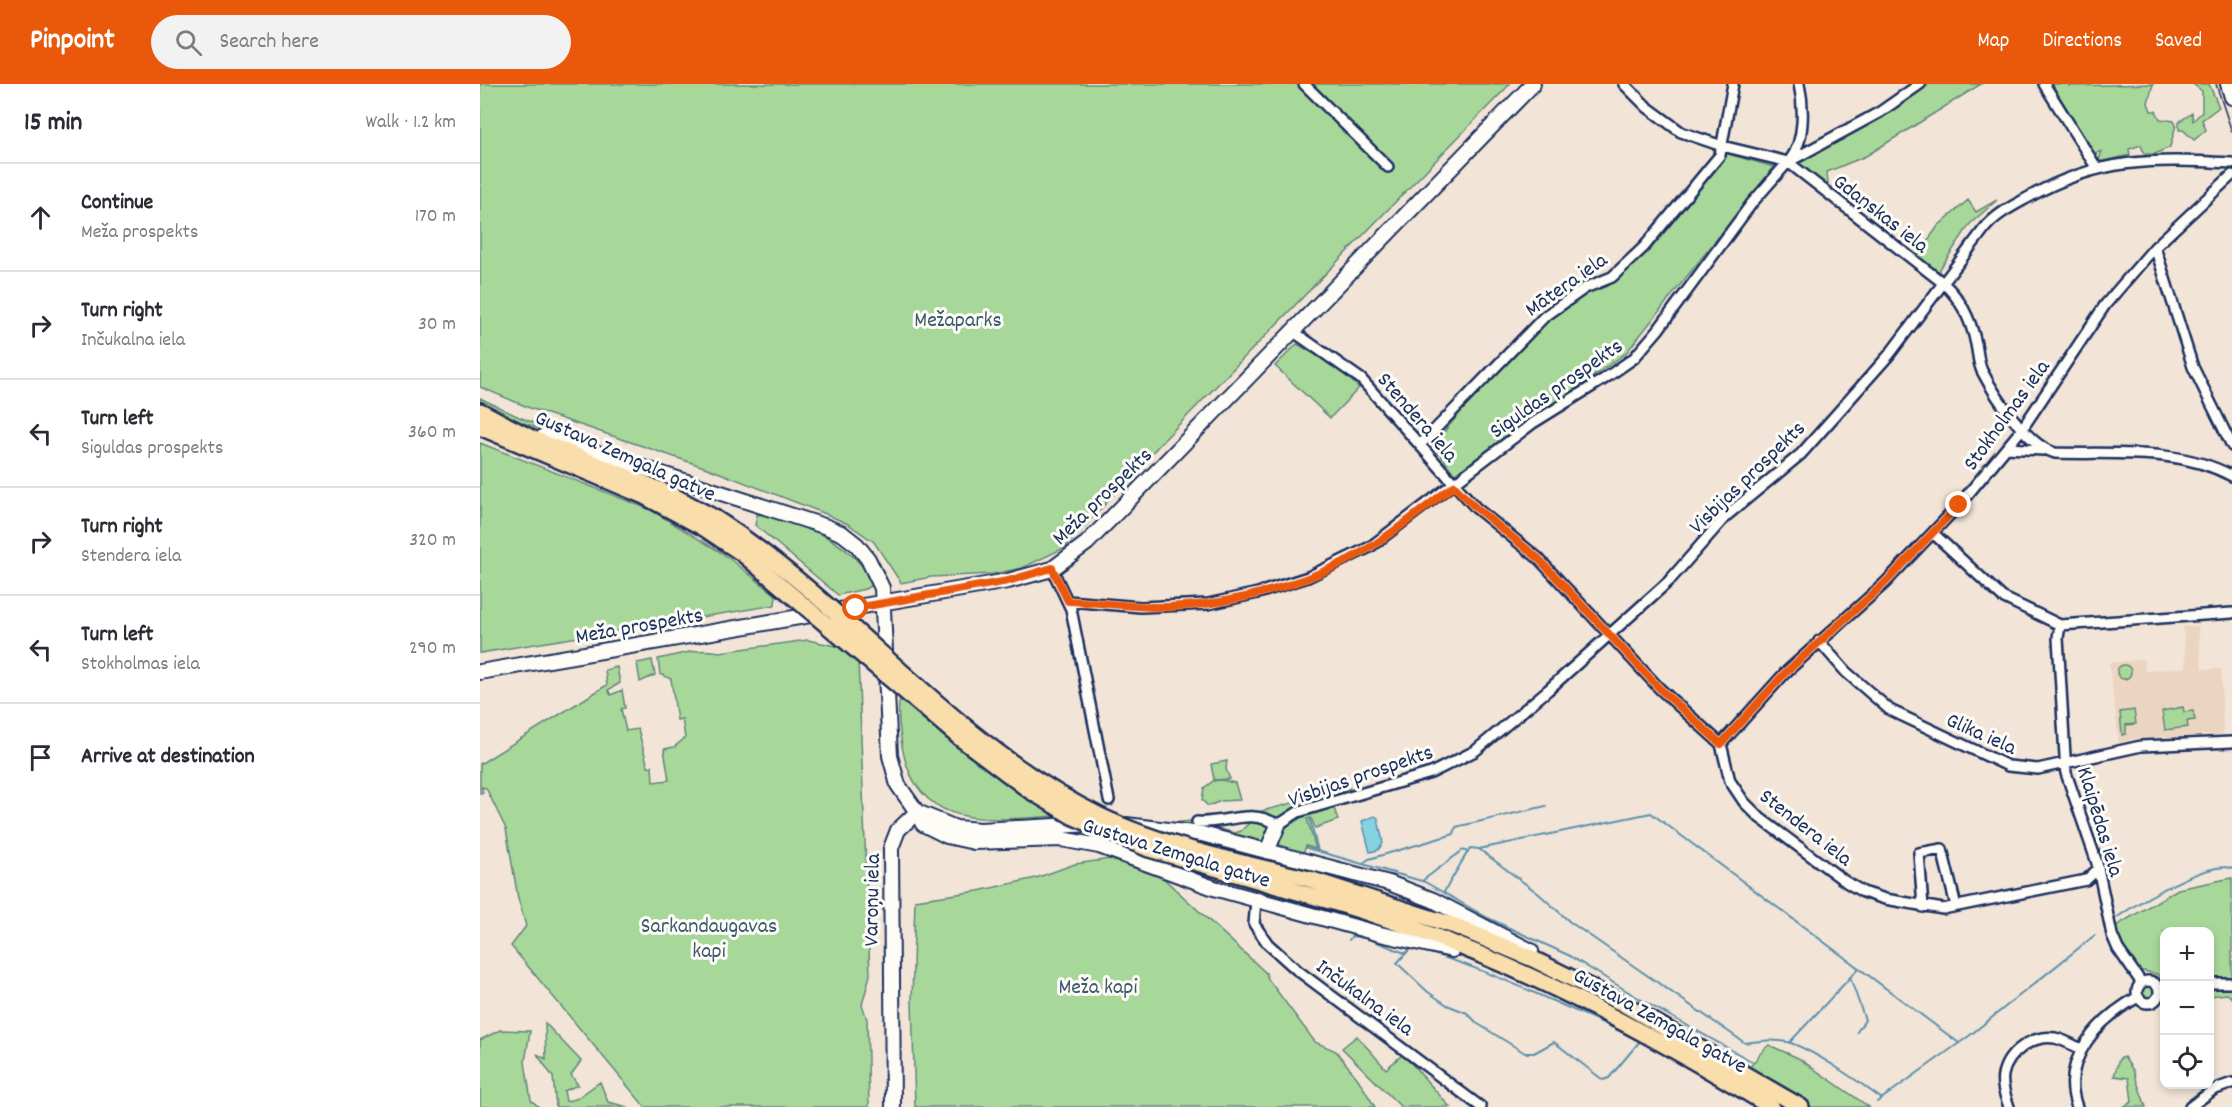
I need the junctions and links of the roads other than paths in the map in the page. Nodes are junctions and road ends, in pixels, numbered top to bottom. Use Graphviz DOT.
graph roads {
  1 [pos="1304,84"];
  2 [pos="1533,84"];
  3 [pos="1624,84"];
  4 [pos="1733,84"];
  5 [pos="1799,84"];
  6 [pos="1920,84"];
  7 [pos="2044,84"];
  8 [pos="2228,84"];
  9 [pos="2232,97"];
  10 [pos="1722,146"];
  11 [pos="1788,162"];
  12 [pos="2232,163"];
  13 [pos="1388,166"];
  14 [pos="2096,167"];
  15 [pos="2232,175"];
  16 [pos="2155,247"];
  17 [pos="1943,283"];
  18 [pos="1294,332"];
  19 [pos="480,411"];
  20 [pos="487,423"];
  21 [pos="2022,429"];
  22 [pos="1420,445"];
  23 [pos="2232,446"];
  24 [pos="2007,448"];
  25 [pos="2043,450"];
  26 [pos="2232,476"];
  27 [pos="1454,486"];
  28 [pos="1934,534"];
  29 [pos="1052,568"];
  30 [pos="1068,601"];
  31 [pos="882,603"];
  32 [pos="2232,613"];
  33 [pos="2060,625"];
  34 [pos="1609,636"];
  35 [pos="1819,641"];
  36 [pos="480,672"];
  37 [pos="2232,742"];
  38 [pos="1721,744"];
  39 [pos="2064,763"];
  40 [pos="1109,801"];
  41 [pos="917,812"];
  42 [pos="1197,822"];
  43 [pos="1278,825"];
  44 [pos="1146,826"];
  45 [pos="1268,849"];
  46 [pos="1141,861"];
  47 [pos="2097,870"];
  48 [pos="1307,886"];
  49 [pos="1256,900"];
  50 [pos="1956,906"];
  51 [pos="1923,907"];
  52 [pos="1528,974"];
  53 [pos="2142,982"];
  54 [pos="2214,983"];
  55 [pos="2232,983"];
  56 [pos="2160,986"];
  57 [pos="1590,987"];
  58 [pos="2160,992"];
  59 [pos="2138,997"];
  60 [pos="2081,1049"];
  61 [pos="2232,1083"];
  62 [pos="893,1107"];
  63 [pos="1481,1107"];
  64 [pos="1771,1107"];
  65 [pos="1801,1107"];
  66 [pos="2010,1107"];
  67 [pos="2077,1107"];
  68 [pos="2190,1107"];
  1 -- 13 [label="street"];
  2 -- 18 [label="street, Meža prospekts"];
  3 -- 10 [label="street, Gdaņskas iela"];
  4 -- 10 [label="street"];
  5 -- 11 [label="street"];
  6 -- 11 [label="street, Siguldas prospekts"];
  7 -- 14 [label="street"];
  8 -- 9 [label="street"];
  10 -- 11 [label="street, Gdaņskas iela"];
  10 -- 22 [label="street, Mātera iela"];
  11 -- 17 [label="street, Gdaņskas iela"];
  11 -- 27 [label="street, Siguldas prospekts"];
  12 -- 14 [label="street, Visbijas prospekts"];
  14 -- 17 [label="street, Visbijas prospekts"];
  15 -- 16 [label="street, Stokholmas iela"];
  16 -- 21 [label="street, Stokholmas iela"];
  16 -- 23 [label="street"];
  17 -- 21 [label="street, Gdaņskas iela"];
  17 -- 34 [label="street, Visbijas prospekts"];
  18 -- 22 [label="street, Stendera iela"];
  18 -- 29 [label="street, Meža prospekts"];
  19 -- 20 [label="main road, Gustava Zemgala gatve"];
  20 -- 31 [label="street"];
  20 -- 48 [label="main road, Gustava Zemgala gatve, bridge"];
  21 -- 24 [label="street, Stokholmas iela"];
  21 -- 25 [label="street, Gdaņskas iela"];
  22 -- 27 [label="street, Stendera iela"];
  24 -- 25 [label="street"];
  24 -- 28 [label="street, Stokholmas iela"];
  25 -- 26 [label="street"];
  27 -- 30 [label="street, Siguldas prospekts"];
  27 -- 34 [label="street, Stendera iela"];
  28 -- 33 [label="street"];
  28 -- 35 [label="street, Stokholmas iela"];
  29 -- 30 [label="street"];
  29 -- 31 [label="street, Meža prospekts"];
  30 -- 40 [label="street"];
  31 -- 36 [label="street, Meža prospekts"];
  31 -- 41 [label="street"];
  32 -- 33 [label="street"];
  33 -- 39 [label="street, Klaipēdas iela"];
  34 -- 38 [label="street, Stendera iela"];
  34 -- 43 [label="street, Visbijas prospekts"];
  35 -- 38 [label="street, Stokholmas iela"];
  35 -- 39 [label="street, Glika iela"];
  37 -- 39 [label="street, Glika iela"];
  38 -- 51 [label="street, Stendera iela"];
  39 -- 47 [label="street, Klaipēdas iela"];
  41 -- 44 [label="street, Gustava Zemgala gatve"];
  41 -- 46 [label="street, Gustava Zemgala gatve"];
  41 -- 62 [label="street, Varoņu iela"];
  42 -- 43 [label="street, Visbijas prospekts"];
  43 -- 45 [label="street"];
  44 -- 45 [label="street, Gustava Zemgala gatve"];
  44 -- 46 [label="street"];
  45 -- 57 [label="street, Gustava Zemgala gatve"];
  46 -- 49 [label="street, Gustava Zemgala gatve"];
  47 -- 50 [label="street, Stendera iela"];
  47 -- 53 [label="street, Klaipēdas iela"];
  48 -- 52 [label="main road, Gustava Zemgala gatve"];
  48 -- 57 [label="main road, Gustava Zemgala gatve"];
  49 -- 52 [label="street, Gustava Zemgala gatve"];
  49 -- 63 [label="street, Inčukalna iela"];
  50 -- 51 [label="street, Stendera iela"];
  50 -- 51 [label="street"];
  52 -- 64 [label="main road, Gustava Zemgala gatve"];
  53 -- 56 [label="street"];
  53 -- 59 [label="street"];
  54 -- 55 [label="street"];
  57 -- 65 [label="main road, Gustava Zemgala gatve"];
  58 -- 59 [label="street"];
  59 -- 60 [label="street"];
  60 -- 66 [label="street"];
  60 -- 67 [label="street"];
  61 -- 68 [label="street"];
}
